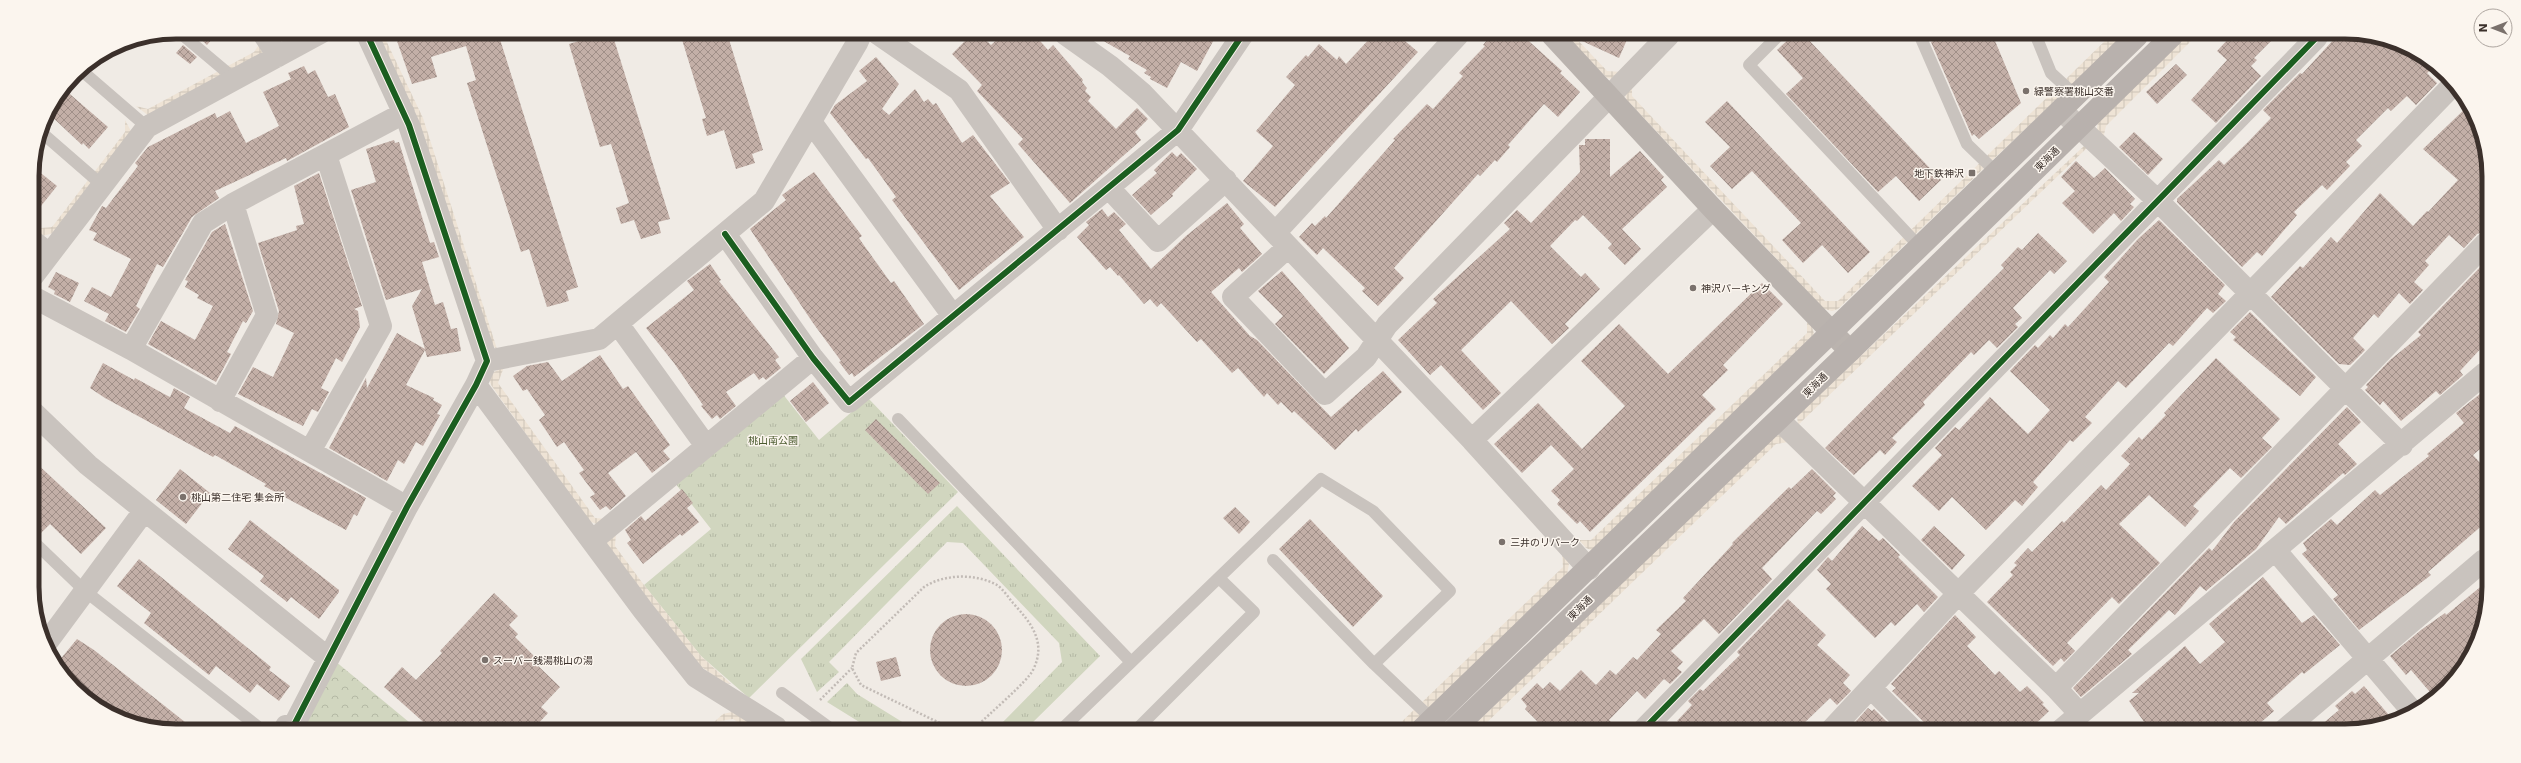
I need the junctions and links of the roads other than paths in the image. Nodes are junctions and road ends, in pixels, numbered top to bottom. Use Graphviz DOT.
graph roads {
  1 [pos="187,39"];
  2 [pos="267,39"];
  3 [pos="309,39"];
  4 [pos="369,39"];
  5 [pos="859,39"];
  6 [pos="885,39"];
  7 [pos="1072,39"];
  8 [pos="1240,39"];
  9 [pos="1455,39"];
  10 [pos="1556,39"];
  11 [pos="1665,39"];
  12 [pos="1775,39"];
  13 [pos="1921,39"];
  14 [pos="2037,39"];
  15 [pos="2134,39"];
  16 [pos="2169,39"];
  17 [pos="2315,39"];
  18 [pos="278,56"];
  19 [pos="85,74"];
  20 [pos="236,80"];
  21 [pos="2450,88"];
  22 [pos="1610,96"];
  23 [pos="2068,102"];
  24 [pos="404,113"];
  25 [pos="811,122"];
  26 [pos="147,127"];
  27 [pos="2078,128"];
  28 [pos="1178,130"];
  29 [pos="45,137"];
  30 [pos="326,155"];
  31 [pos="1996,172"];
  32 [pos="1226,180"];
  33 [pos="102,185"];
  34 [pos="1109,188"];
  35 [pos="2157,200"];
  36 [pos="233,204"];
  37 [pos="1713,209"];
  38 [pos="1058,230"];
  39 [pos="725,234"];
  40 [pos="1282,240"];
  41 [pos="1919,246"];
  42 [pos="2482,247"];
  43 [pos="41,248"];
  44 [pos="2251,294"];
  45 [pos="39,300"];
  46 [pos="953,316"];
  47 [pos="618,324"];
  48 [pos="1832,331"];
  49 [pos="1378,340"];
  50 [pos="131,349"];
  51 [pos="1850,351"];
  52 [pos="813,358"];
  53 [pos="487,361"];
  54 [pos="2482,376"];
  55 [pos="476,385"];
  56 [pos="2346,388"];
  57 [pos="220,401"];
  58 [pos="39,419"];
  59 [pos="898,419"];
  60 [pos="1779,420"];
  61 [pos="1472,440"];
  62 [pos="2402,444"];
  63 [pos="706,446"];
  64 [pos="310,452"];
  65 [pos="1865,503"];
  66 [pos="407,507"];
  67 [pos="144,511"];
  68 [pos="592,541"];
  69 [pos="39,547"];
  70 [pos="2276,551"];
  71 [pos="1273,560"];
  72 [pos="2482,562"];
  73 [pos="1589,569"];
  74 [pos="1219,578"];
  75 [pos="85,591"];
  76 [pos="1958,594"];
  77 [pos="49,639"];
  78 [pos="327,657"];
  79 [pos="2368,659"];
  80 [pos="1132,662"];
  81 [pos="1374,664"];
  82 [pos="1871,688"];
  83 [pos="2056,688"];
  84 [pos="782,693"];
  85 [pos="2410,708"];
  86 [pos="2080,714"];
  87 [pos="254,724"];
  88 [pos="293,724"];
  89 [pos="770,724"];
  90 [pos="824,724"];
  91 [pos="1067,724"];
  92 [pos="1142,724"];
  93 [pos="1427,724"];
  94 [pos="1459,724"];
  95 [pos="1649,724"];
  96 [pos="1837,724"];
  97 [pos="1907,724"];
  98 [pos="2068,724"];
  99 [pos="2291,724"];
  1 -- 20 [label="lane"];
  2 -- 18 [label="street"];
  3 -- 18 [label="street"];
  4 -- 24 [label="street"];
  5 -- 25 [label="street"];
  6 -- 38 [label="street"];
  7 -- 28 [label="street"];
  8 -- 28 [label="street"];
  9 -- 40 [label="street"];
  10 -- 22 [label="street"];
  11 -- 22 [label="street"];
  12 -- 41 [label="lane"];
  13 -- 31 [label="lane"];
  14 -- 23 [label="lane"];
  15 -- 23 [label="main road"];
  16 -- 27 [label="main road, 東海通"];
  17 -- 35 [label="street"];
  18 -- 20 [label="street"];
  19 -- 26 [label="lane"];
  20 -- 26 [label="street"];
  21 -- 44 [label="street"];
  22 -- 37 [label="street"];
  22 -- 49 [label="street"];
  23 -- 27 [label="street"];
  23 -- 31 [label="main road"];
  24 -- 30 [label="street"];
  24 -- 53 [label="street"];
  25 -- 39 [label="street"];
  25 -- 46 [label="street"];
  26 -- 33 [label="street"];
  27 -- 35 [label="street"];
  27 -- 51 [label="main road, 東海通"];
  28 -- 32 [label="street"];
  28 -- 34 [label="street"];
  29 -- 33 [label="lane"];
  30 -- 36 [label="street"];
  30 -- 64 [label="street"];
  31 -- 41 [label="main road"];
  32 -- 34 [label="street"];
  32 -- 40 [label="street"];
  33 -- 43 [label="street"];
  34 -- 38 [label="street"];
  35 -- 44 [label="street"];
  35 -- 65 [label="street"];
  36 -- 50 [label="street"];
  36 -- 57 [label="street"];
  37 -- 48 [label="street"];
  37 -- 61 [label="street"];
  38 -- 46 [label="street"];
  39 -- 47 [label="street"];
  39 -- 52 [label="street"];
  40 -- 49 [label="street"];
  40 -- 49 [label="street"];
  41 -- 48 [label="main road"];
  42 -- 56 [label="street"];
  44 -- 56 [label="street"];
  44 -- 76 [label="street"];
  45 -- 50 [label="street"];
  46 -- 52 [label="street"];
  47 -- 53 [label="street"];
  47 -- 63 [label="street"];
  48 -- 51 [label="street"];
  48 -- 73 [label="main road"];
  49 -- 61 [label="street"];
  50 -- 57 [label="street"];
  51 -- 60 [label="main road, 東海通"];
  52 -- 63 [label="street"];
  53 -- 55 [label="street"];
  54 -- 62 [label="street"];
  55 -- 66 [label="street"];
  55 -- 68 [label="street"];
  56 -- 62 [label="street"];
  56 -- 83 [label="street"];
  57 -- 64 [label="street"];
  58 -- 67 [label="street"];
  59 -- 80 [label="lane"];
  60 -- 65 [label="street"];
  60 -- 94 [label="main road, 東海通"];
  61 -- 73 [label="street"];
  62 -- 70 [label="street"];
  63 -- 68 [label="street"];
  64 -- 66 [label="street"];
  65 -- 76 [label="street"];
  65 -- 95 [label="street"];
  66 -- 78 [label="street"];
  67 -- 75 [label="street"];
  67 -- 78 [label="street"];
  68 -- 89 [label="street"];
  69 -- 75 [label="lane"];
  70 -- 79 [label="street"];
  70 -- 86 [label="street"];
  71 -- 81 [label="lane"];
  72 -- 79 [label="street"];
  73 -- 93 [label="main road"];
  74 -- 80 [label="lane"];
  74 -- 81 [label="lane"];
  74 -- 92 [label="lane"];
  75 -- 77 [label="street"];
  75 -- 87 [label="lane"];
  76 -- 82 [label="street"];
  76 -- 83 [label="street"];
  78 -- 88 [label="street"];
  79 -- 85 [label="street"];
  79 -- 99 [label="street"];
  80 -- 91 [label="lane"];
  81 -- 93 [label="lane"];
  82 -- 96 [label="street"];
  82 -- 97 [label="street"];
  83 -- 86 [label="street"];
  84 -- 90 [label="lane"];
  86 -- 98 [label="street"];
}
